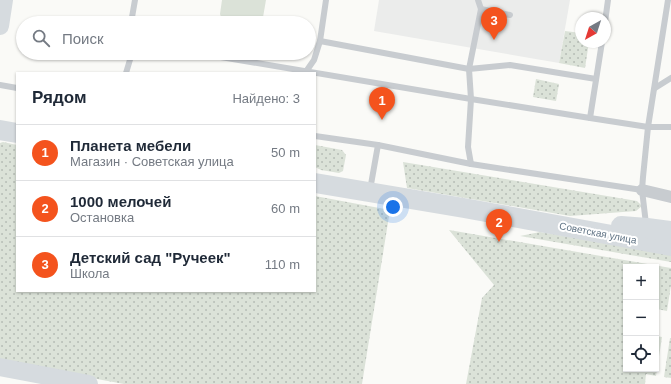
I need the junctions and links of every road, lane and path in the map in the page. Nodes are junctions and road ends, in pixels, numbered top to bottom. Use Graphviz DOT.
graph roads {
  1 [pos="4,0"];
  2 [pos="135,0"];
  3 [pos="326,0"];
  4 [pos="478,0"];
  5 [pos="608,0"];
  6 [pos="668,0"];
  7 [pos="481,10"];
  8 [pos="606,12"];
  9 [pos="510,15"];
  10 [pos="132,16"];
  11 [pos="0,26"];
  12 [pos="320,41"];
  13 [pos="601,48"];
  14 [pos="316,54"];
  15 [pos="130,60"];
  16 [pos="237,60"];
  17 [pos="314,60"];
  18 [pos="469,69"];
  19 [pos="126,72"];
  20 [pos="306,72"];
  21 [pos="316,74"];
  22 [pos="671,78"];
  23 [pos="596,79"];
  24 [pos="0,85"];
  25 [pos="16,88"];
  26 [pos="655,88"];
  27 [pos="471,100"];
  28 [pos="590,118"];
  29 [pos="648,127"];
  30 [pos="671,127"];
  31 [pos="0,130"];
  32 [pos="16,133"];
  33 [pos="316,136"];
  34 [pos="378,145"];
  35 [pos="471,164"];
  36 [pos="316,183"];
  37 [pos="642,190"];
  38 [pos="370,192"];
  39 [pos="671,197"];
  40 [pos="671,231"];
  41 [pos="657,239"];
  42 [pos="0,367"];
  43 [pos="89,384"];
  1 -- 11 [label="main road"];
  2 -- 10 [label="lane"];
  3 -- 12 [label="lane"];
  4 -- 7 [label="lane"];
  5 -- 8 [label="lane"];
  6 -- 26 [label="lane"];
  7 -- 9 [label="lane"];
  7 -- 18 [label="lane"];
  12 -- 14 [label="lane"];
  12 -- 18 [label="lane"];
  13 -- 23 [label="lane"];
  15 -- 19 [label="lane"];
  16 -- 20 [label="lane"];
  17 -- 20 [label="lane"];
  18 -- 23 [label="lane"];
  18 -- 27 [label="lane"];
  21 -- 27 [label="lane"];
  22 -- 26 [label="lane"];
  23 -- 28 [label="lane"];
  24 -- 25 [label="lane"];
  26 -- 29 [label="lane"];
  27 -- 28 [label="lane"];
  27 -- 35 [label="lane"];
  28 -- 29 [label="lane"];
  29 -- 30 [label="lane"];
  29 -- 37 [label="lane"];
  31 -- 32 [label="main road"];
  33 -- 34 [label="lane"];
  34 -- 35 [label="lane"];
  34 -- 38 [label="lane"];
  35 -- 37 [label="lane"];
  36 -- 38 [label="main road, Советская улица"];
  37 -- 39 [label="street"];
  37 -- 41 [label="lane"];
  38 -- 41 [label="main road, Советская улица"];
  40 -- 41 [label="main road, Советская улица"];
  42 -- 43 [label="main road"];
}
